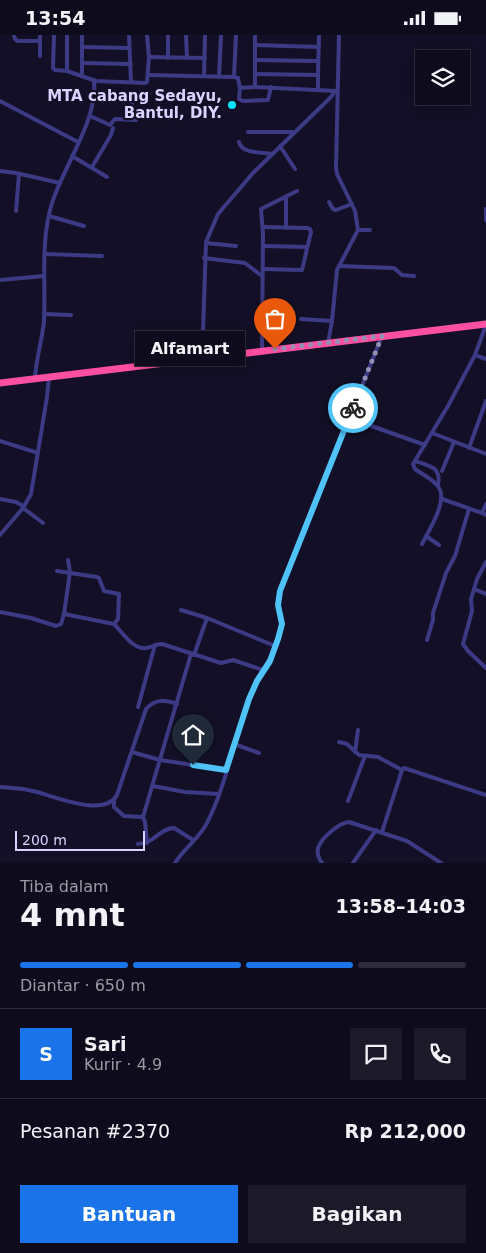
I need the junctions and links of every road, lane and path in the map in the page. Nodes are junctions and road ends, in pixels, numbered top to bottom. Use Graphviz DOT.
graph roads {
  1 [pos="14,35"];
  2 [pos="40,35"];
  3 [pos="54,35"];
  4 [pos="67,35"];
  5 [pos="82,35"];
  6 [pos="128,35"];
  7 [pos="147,35"];
  8 [pos="168,35"];
  9 [pos="186,35"];
  10 [pos="205,35"];
  11 [pos="221,35"];
  12 [pos="236,35"];
  13 [pos="255,35"];
  14 [pos="319,35"];
  15 [pos="339,35"];
  16 [pos="40,41"];
  17 [pos="255,45"];
  18 [pos="82,47"];
  19 [pos="319,47"];
  20 [pos="128,48"];
  21 [pos="40,56"];
  22 [pos="149,57"];
  23 [pos="168,57"];
  24 [pos="187,58"];
  25 [pos="204,58"];
  26 [pos="255,60"];
  27 [pos="318,61"];
  28 [pos="82,63"];
  29 [pos="131,64"];
  30 [pos="67,71"];
  31 [pos="255,74"];
  32 [pos="148,75"];
  33 [pos="318,75"];
  34 [pos="82,76"];
  35 [pos="204,76"];
  36 [pos="219,77"];
  37 [pos="234,77"];
  38 [pos="94,81"];
  39 [pos="131,82"];
  40 [pos="255,87"];
  41 [pos="271,87"];
  42 [pos="240,88"];
  43 [pos="318,89"];
  44 [pos="336,91"];
  45 [pos="129,92"];
  46 [pos="0,101"];
  47 [pos="90,116"];
  48 [pos="113,128"];
  49 [pos="248,132"];
  50 [pos="294,132"];
  51 [pos="78,142"];
  52 [pos="239,142"];
  53 [pos="280,146"];
  54 [pos="272,154"];
  55 [pos="72,157"];
  56 [pos="92,167"];
  57 [pos="295,169"];
  58 [pos="0,171"];
  59 [pos="19,174"];
  60 [pos="107,177"];
  61 [pos="60,183"];
  62 [pos="297,191"];
  63 [pos="286,196"];
  64 [pos="329,202"];
  65 [pos="352,204"];
  66 [pos="486,209"];
  67 [pos="16,211"];
  68 [pos="50,216"];
  69 [pos="486,220"];
  70 [pos="84,226"];
  71 [pos="263,227"];
  72 [pos="286,228"];
  73 [pos="358,230"];
  74 [pos="370,230"];
  75 [pos="206,243"];
  76 [pos="263,245"];
  77 [pos="236,246"];
  78 [pos="307,247"];
  79 [pos="45,254"];
  80 [pos="102,256"];
  81 [pos="204,259"];
  82 [pos="339,266"];
  83 [pos="263,269"];
  84 [pos="44,276"];
  85 [pos="262,276"];
  86 [pos="414,276"];
  87 [pos="0,280"];
  88 [pos="44,314"];
  89 [pos="71,315"];
  90 [pos="301,319"];
  91 [pos="332,321"];
  92 [pos="486,325"];
  93 [pos="382,336"];
  94 [pos="328,343"];
  95 [pos="262,351"];
  96 [pos="476,355"];
  97 [pos="192,359"];
  98 [pos="486,359"];
  99 [pos="49,377"];
  100 [pos="35,378"];
  101 [pos="0,383"];
  102 [pos="486,401"];
  103 [pos="349,418"];
  104 [pos="432,433"];
  105 [pos="0,441"];
  106 [pos="454,442"];
  107 [pos="425,445"];
  108 [pos="469,448"];
  109 [pos="38,453"];
  110 [pos="486,454"];
  111 [pos="415,461"];
  112 [pos="442,471"];
  113 [pos="438,485"];
  114 [pos="0,499"];
  115 [pos="442,499"];
  116 [pos="486,504"];
  117 [pos="23,507"];
  118 [pos="469,509"];
  119 [pos="484,514"];
  120 [pos="43,523"];
  121 [pos="0,535"];
  122 [pos="426,536"];
  123 [pos="422,543"];
  124 [pos="439,545"];
  125 [pos="68,560"];
  126 [pos="485,565"];
  127 [pos="57,571"];
  128 [pos="70,572"];
  129 [pos="474,589"];
  130 [pos="486,594"];
  131 [pos="181,610"];
  132 [pos="0,612"];
  133 [pos="64,614"];
  134 [pos="207,618"];
  135 [pos="114,624"];
  136 [pos="427,640"];
  137 [pos="155,645"];
  138 [pos="275,646"];
  139 [pos="192,655"];
  140 [pos="486,668"];
  141 [pos="263,670"];
  142 [pos="177,704"];
  143 [pos="138,707"];
  144 [pos="358,730"];
  145 [pos="339,742"];
  146 [pos="234,744"];
  147 [pos="132,752"];
  148 [pos="355,752"];
  149 [pos="259,753"];
  150 [pos="365,756"];
  151 [pos="160,760"];
  152 [pos="402,769"];
  153 [pos="226,770"];
  154 [pos="153,786"];
  155 [pos="0,787"];
  156 [pos="219,794"];
  157 [pos="486,795"];
  158 [pos="114,799"];
  159 [pos="348,801"];
  160 [pos="143,817"];
  161 [pos="376,830"];
  162 [pos="382,832"];
  163 [pos="194,840"];
  164 [pos="147,843"];
  165 [pos="138,844"];
  166 [pos="175,863"];
  167 [pos="322,863"];
  168 [pos="353,863"];
  169 [pos="441,863"];
  1 -- 16 [label="street"];
  2 -- 16 [label="street"];
  3 -- 30 [label="street"];
  4 -- 30 [label="street"];
  5 -- 18 [label="street"];
  6 -- 20 [label="street"];
  7 -- 22 [label="street"];
  8 -- 23 [label="street"];
  9 -- 24 [label="street"];
  10 -- 25 [label="street"];
  11 -- 36 [label="street"];
  12 -- 37 [label="street"];
  13 -- 17 [label="street"];
  14 -- 19 [label="street"];
  15 -- 44 [label="street"];
  16 -- 21 [label="street"];
  17 -- 19 [label="street"];
  17 -- 26 [label="street"];
  18 -- 20 [label="street"];
  18 -- 28 [label="street"];
  19 -- 27 [label="street"];
  20 -- 29 [label="street"];
  22 -- 23 [label="street"];
  22 -- 32 [label="street"];
  23 -- 24 [label="street"];
  24 -- 25 [label="street"];
  25 -- 35 [label="street"];
  26 -- 27 [label="street"];
  26 -- 31 [label="street"];
  27 -- 33 [label="street"];
  28 -- 29 [label="street"];
  28 -- 34 [label="street"];
  29 -- 39 [label="street"];
  30 -- 34 [label="street"];
  31 -- 33 [label="street"];
  31 -- 40 [label="street"];
  32 -- 35 [label="street"];
  32 -- 39 [label="street"];
  33 -- 43 [label="street"];
  34 -- 38 [label="street"];
  35 -- 36 [label="street"];
  36 -- 37 [label="street"];
  37 -- 42 [label="street"];
  38 -- 39 [label="street"];
  38 -- 47 [label="street"];
  40 -- 41 [label="street"];
  40 -- 42 [label="street"];
  41 -- 42 [label="street"];
  41 -- 43 [label="street"];
  43 -- 44 [label="street"];
  44 -- 50 [label="street"];
  44 -- 65 [label="street"];
  45 -- 47 [label="street"];
  46 -- 51 [label="street"];
  47 -- 51 [label="street"];
  48 -- 56 [label="street"];
  49 -- 50 [label="street"];
  50 -- 53 [label="street"];
  51 -- 55 [label="street"];
  52 -- 54 [label="street"];
  53 -- 54 [label="street"];
  53 -- 57 [label="street"];
  54 -- 75 [label="street"];
  55 -- 56 [label="street"];
  55 -- 61 [label="street"];
  56 -- 60 [label="street"];
  58 -- 59 [label="street"];
  59 -- 61 [label="street"];
  59 -- 67 [label="street"];
  61 -- 68 [label="street"];
  62 -- 63 [label="street"];
  63 -- 71 [label="street"];
  63 -- 72 [label="street"];
  64 -- 65 [label="street"];
  65 -- 73 [label="street"];
  66 -- 69 [label="street"];
  68 -- 70 [label="street"];
  68 -- 79 [label="street"];
  71 -- 72 [label="street"];
  71 -- 76 [label="street"];
  72 -- 78 [label="street"];
  73 -- 74 [label="street"];
  73 -- 82 [label="street"];
  75 -- 77 [label="street"];
  75 -- 81 [label="street"];
  76 -- 78 [label="street"];
  76 -- 83 [label="street"];
  78 -- 83 [label="street"];
  79 -- 80 [label="street"];
  79 -- 84 [label="street"];
  81 -- 85 [label="street"];
  81 -- 97 [label="street"];
  82 -- 86 [label="street"];
  82 -- 91 [label="street"];
  83 -- 85 [label="street"];
  84 -- 87 [label="street"];
  84 -- 88 [label="street"];
  85 -- 95 [label="street"];
  88 -- 89 [label="street"];
  88 -- 100 [label="street"];
  90 -- 91 [label="street"];
  91 -- 94 [label="street"];
  92 -- 93 [label="highway"];
  92 -- 96 [label="street"];
  93 -- 94 [label="highway"];
  93 -- 103 [label="street"];
  94 -- 95 [label="highway"];
  95 -- 97 [label="highway"];
  96 -- 98 [label="street"];
  96 -- 104 [label="street"];
  97 -- 99 [label="highway"];
  99 -- 100 [label="highway"];
  99 -- 109 [label="street"];
  100 -- 101 [label="highway"];
  102 -- 108 [label="street"];
  103 -- 107 [label="street"];
  103 -- 138 [label="street"];
  104 -- 106 [label="street"];
  104 -- 107 [label="street"];
  105 -- 109 [label="street"];
  106 -- 108 [label="street"];
  106 -- 112 [label="street"];
  107 -- 111 [label="street"];
  108 -- 110 [label="street"];
  109 -- 117 [label="street"];
  111 -- 113 [label="street"];
  111 -- 113 [label="street"];
  113 -- 115 [label="street"];
  114 -- 117 [label="street"];
  115 -- 118 [label="street"];
  115 -- 122 [label="street"];
  116 -- 119 [label="street"];
  117 -- 120 [label="street"];
  117 -- 121 [label="street"];
  118 -- 119 [label="street"];
  118 -- 136 [label="street"];
  122 -- 123 [label="street"];
  122 -- 124 [label="street"];
  125 -- 128 [label="street"];
  126 -- 129 [label="street"];
  127 -- 128 [label="street"];
  128 -- 133 [label="street"];
  128 -- 135 [label="street"];
  129 -- 130 [label="street"];
  129 -- 140 [label="street"];
  131 -- 134 [label="street"];
  132 -- 133 [label="street"];
  133 -- 135 [label="street"];
  134 -- 138 [label="street"];
  134 -- 139 [label="street"];
  135 -- 137 [label="street"];
  137 -- 139 [label="street"];
  137 -- 143 [label="street"];
  138 -- 141 [label="street"];
  139 -- 141 [label="street"];
  139 -- 142 [label="street"];
  141 -- 146 [label="street"];
  142 -- 147 [label="street"];
  142 -- 151 [label="street"];
  144 -- 148 [label="street"];
  145 -- 148 [label="street"];
  146 -- 149 [label="street"];
  146 -- 153 [label="street"];
  147 -- 151 [label="street"];
  147 -- 158 [label="street"];
  148 -- 150 [label="street"];
  150 -- 152 [label="street"];
  150 -- 159 [label="street"];
  151 -- 153 [label="street"];
  151 -- 154 [label="street"];
  152 -- 157 [label="street"];
  152 -- 162 [label="street"];
  153 -- 156 [label="street"];
  154 -- 156 [label="street"];
  154 -- 160 [label="street"];
  155 -- 158 [label="street"];
  156 -- 163 [label="street"];
  158 -- 160 [label="street"];
  160 -- 164 [label="street"];
  161 -- 162 [label="street"];
  161 -- 167 [label="street"];
  161 -- 168 [label="street"];
  162 -- 169 [label="street"];
  163 -- 164 [label="street"];
  163 -- 166 [label="street"];
  164 -- 165 [label="street"];
}
